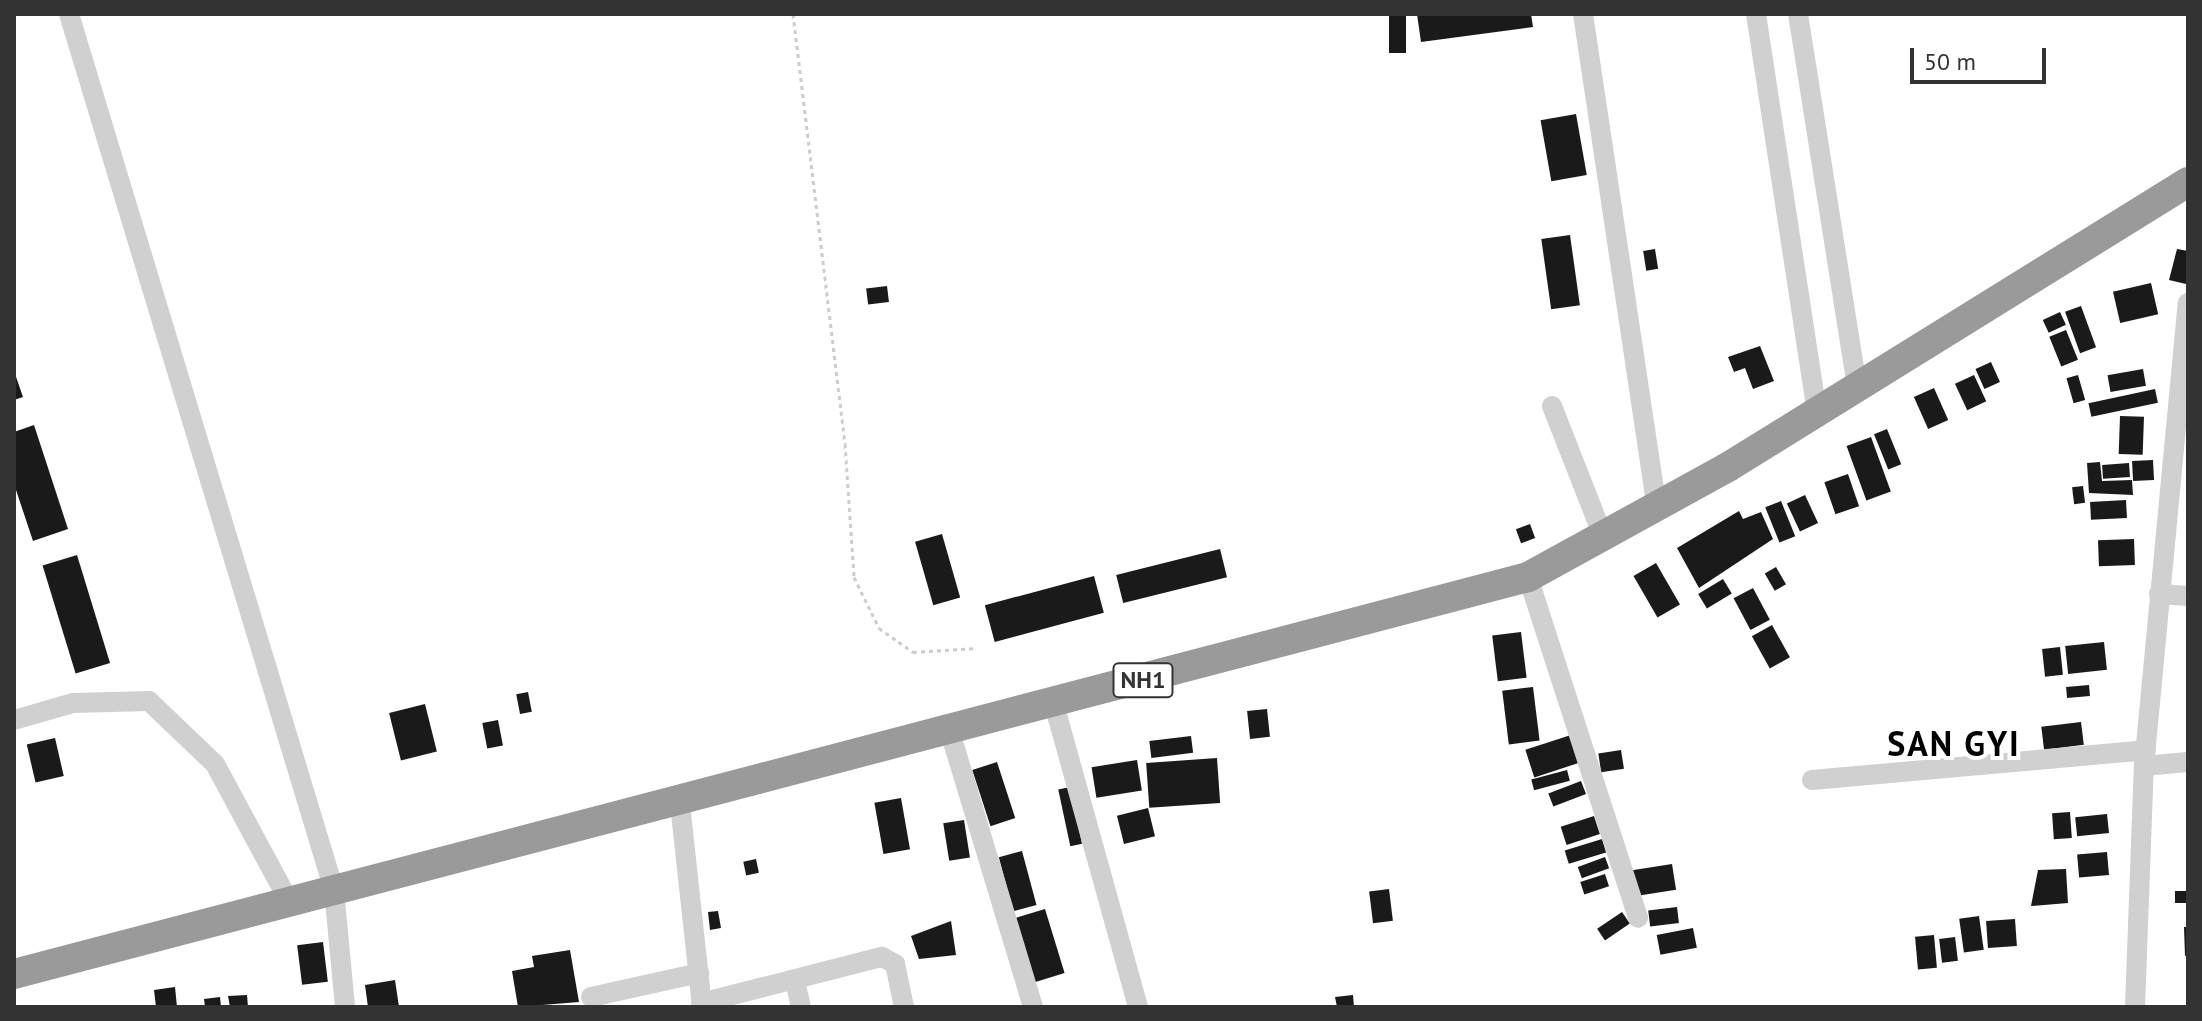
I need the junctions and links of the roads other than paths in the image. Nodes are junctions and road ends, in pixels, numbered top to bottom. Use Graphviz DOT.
graph roads {
  1 [pos="69,14"];
  2 [pos="1583,14"];
  3 [pos="1756,14"];
  4 [pos="1798,14"];
  5 [pos="2188,182"];
  6 [pos="2188,303"];
  7 [pos="1857,388"];
  8 [pos="1552,406"];
  9 [pos="1817,412"];
  10 [pos="1657,507"];
  11 [pos="1603,536"];
  12 [pos="1528,577"];
  13 [pos="2159,594"];
  14 [pos="2188,596"];
  15 [pos="1054,704"];
  16 [pos="14,720"];
  17 [pos="950,732"];
  18 [pos="2145,758"];
  19 [pos="2188,762"];
  20 [pos="1812,780"];
  21 [pos="680,804"];
  22 [pos="334,890"];
  23 [pos="290,903"];
  24 [pos="1638,918"];
  25 [pos="699,973"];
  26 [pos="14,974"];
  27 [pos="795,981"];
  28 [pos="591,997"];
  29 [pos="702,1005"];
  30 [pos="345,1007"];
  31 [pos="801,1007"];
  32 [pos="904,1007"];
  33 [pos="1033,1007"];
  34 [pos="1138,1007"];
  35 [pos="2135,1007"];
  1 -- 22 [label="street"];
  2 -- 10 [label="street"];
  3 -- 9 [label="street"];
  4 -- 7 [label="street"];
  5 -- 7 [label="highway, NH1"];
  6 -- 13 [label="street"];
  7 -- 9 [label="highway, NH1"];
  8 -- 11 [label="street"];
  9 -- 10 [label="highway, NH1"];
  10 -- 11 [label="highway, NH1"];
  11 -- 12 [label="highway, NH1"];
  12 -- 15 [label="highway, NH1"];
  12 -- 24 [label="street"];
  13 -- 14 [label="street"];
  13 -- 18 [label="street"];
  15 -- 17 [label="highway, NH1"];
  15 -- 34 [label="street"];
  16 -- 23 [label="street"];
  17 -- 21 [label="highway, NH1"];
  17 -- 33 [label="street"];
  18 -- 19 [label="street"];
  18 -- 20 [label="street"];
  18 -- 35 [label="street"];
  21 -- 22 [label="highway, NH1"];
  21 -- 25 [label="street"];
  22 -- 23 [label="highway, NH1"];
  22 -- 30 [label="street"];
  23 -- 26 [label="highway, NH1"];
  25 -- 28 [label="street"];
  25 -- 29 [label="street"];
  27 -- 29 [label="street"];
  27 -- 31 [label="street"];
  27 -- 32 [label="street"];
}
